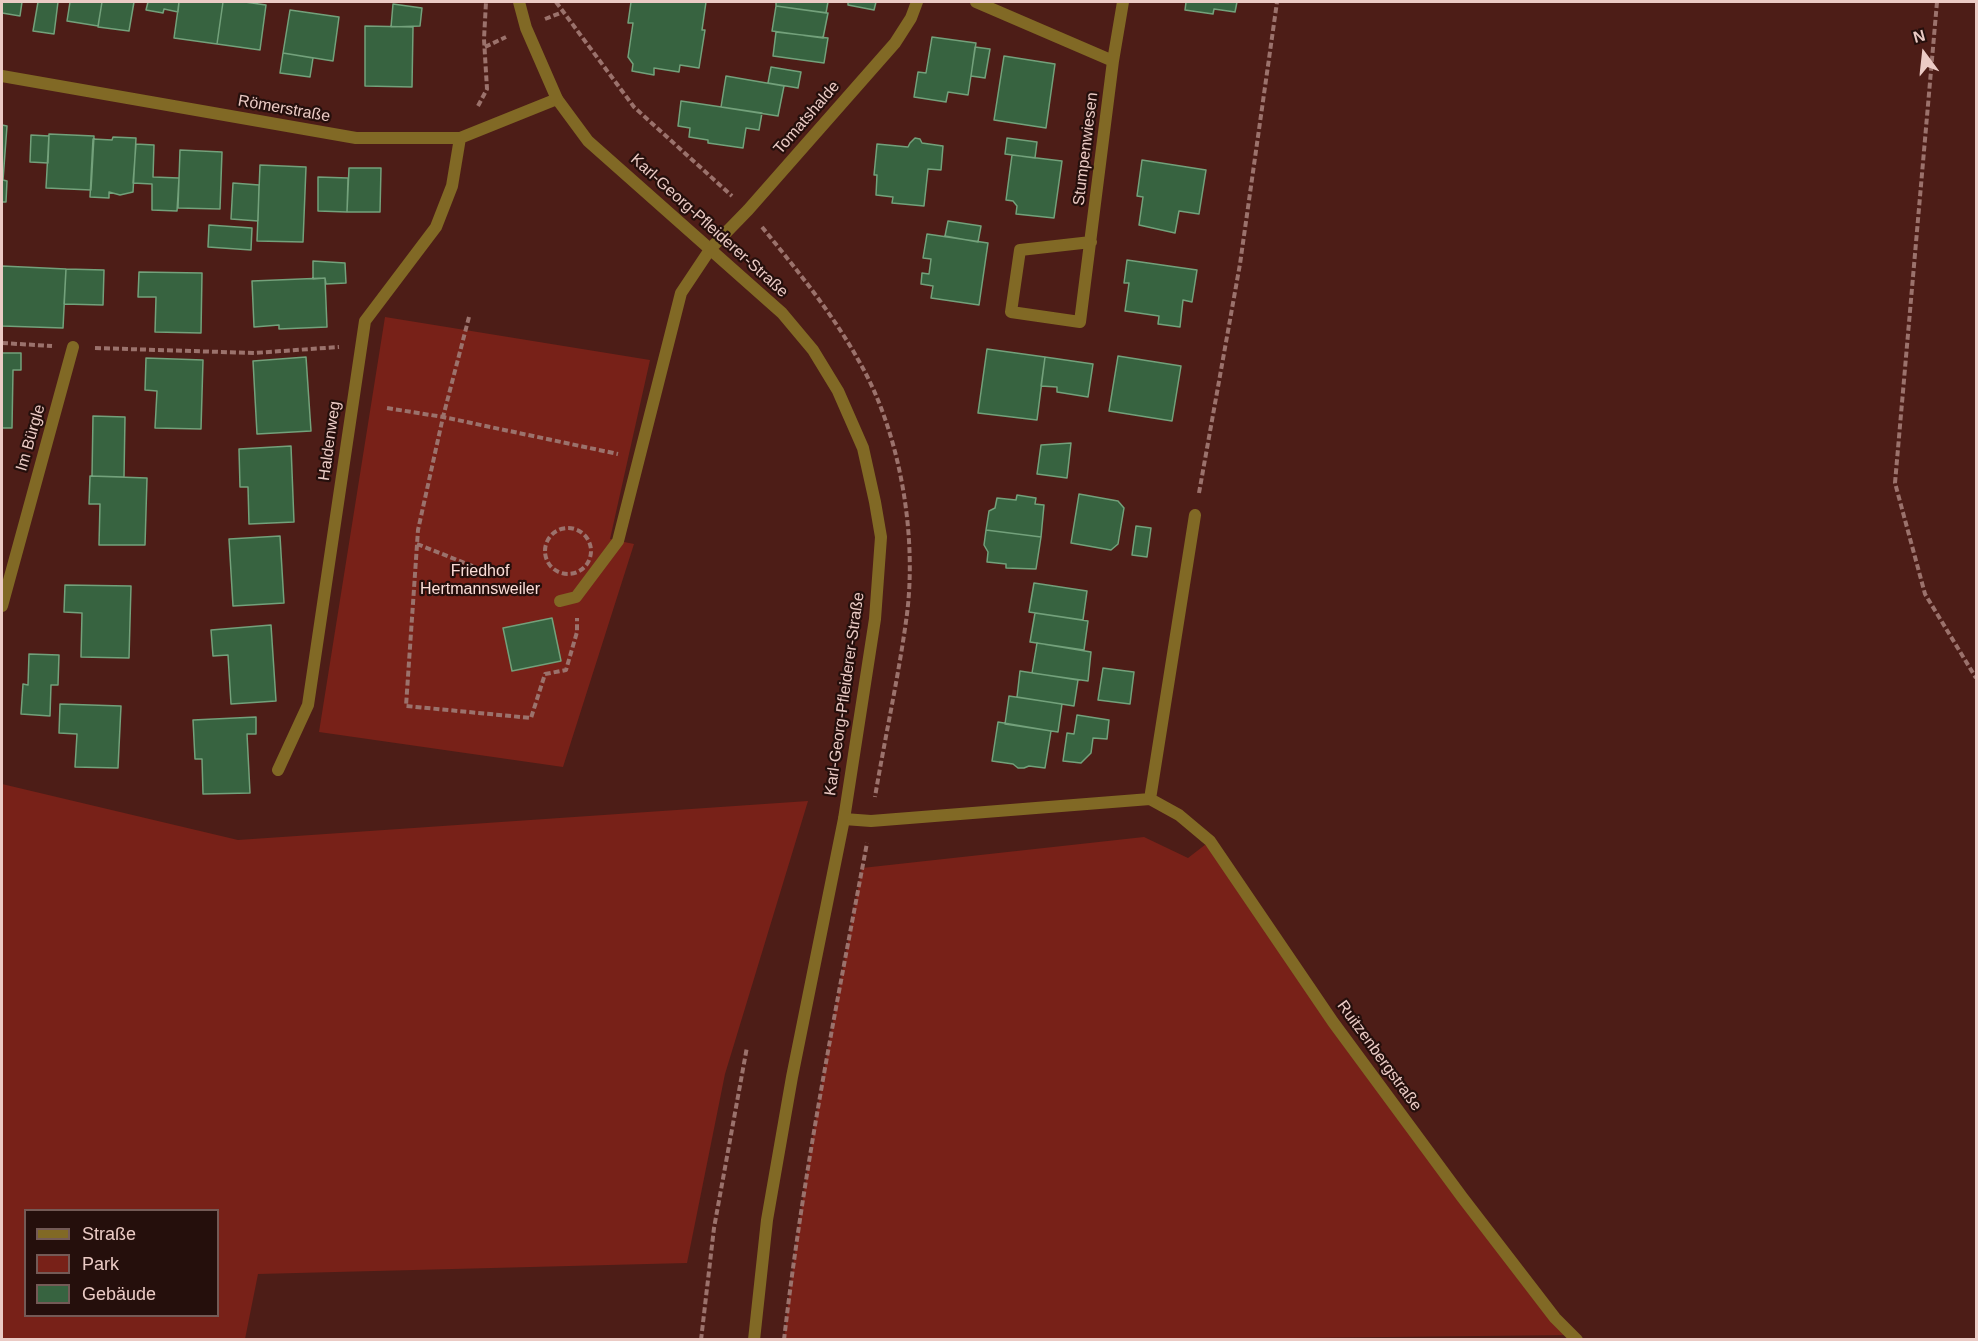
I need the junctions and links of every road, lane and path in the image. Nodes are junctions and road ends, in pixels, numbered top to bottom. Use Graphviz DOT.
graph roads {
  1 [pos="486,2"];
  2 [pos="519,2"];
  3 [pos="556,2"];
  4 [pos="917,2"];
  5 [pos="976,2"];
  6 [pos="1123,2"];
  7 [pos="1277,2"];
  8 [pos="1937,2"];
  9 [pos="1113,61"];
  10 [pos="2,76"];
  11 [pos="557,99"];
  12 [pos="460,138"];
  13 [pos="748,210"];
  14 [pos="1091,242"];
  15 [pos="711,248"];
  16 [pos="469,317"];
  17 [pos="2,343"];
  18 [pos="22,344"];
  19 [pos="73,347"];
  20 [pos="314,349"];
  21 [pos="387,408"];
  22 [pos="443,417"];
  23 [pos="639,459"];
  24 [pos="1195,515"];
  25 [pos="548,539"];
  26 [pos="417,544"];
  27 [pos="495,575"];
  28 [pos="576,597"];
  29 [pos="560,601"];
  30 [pos="2,606"];
  31 [pos="1977,678"];
  32 [pos="278,770"];
  33 [pos="1150,799"];
  34 [pos="844,819"];
  35 [pos="871,821"];
  36 [pos="747,1047"];
  37 [pos="701,1340"];
  38 [pos="754,1340"];
  39 [pos="784,1340"];
  40 [pos="1577,1340"];
  1 -- 12 [label="path"];
  2 -- 11 [label="street, Karl-Georg-Pfleiderer-Straße"];
  3 -- 13 [label="path"];
  4 -- 13 [label="street, Tomatshalde"];
  5 -- 9 [label="street"];
  6 -- 9 [label="street, Stumpenwiesen"];
  7 -- 24 [label="path"];
  8 -- 31 [label="path"];
  9 -- 14 [label="street, Stumpenwiesen"];
  10 -- 12 [label="street, Römerstraße"];
  11 -- 12 [label="street, Römerstraße"];
  11 -- 15 [label="street, Karl-Georg-Pfleiderer-Straße"];
  12 -- 32 [label="street, Haldenweg"];
  13 -- 15 [label="street, Tomatshalde"];
  13 -- 35 [label="path"];
  14 -- 14 [label="street, Stumpenwiesen"];
  15 -- 23 [label="street, Tomatshalde"];
  15 -- 34 [label="street, Karl-Georg-Pfleiderer-Straße"];
  16 -- 22 [label="path"];
  17 -- 18 [label="path"];
  19 -- 20 [label="path"];
  19 -- 30 [label="street, Im Bürgle"];
  21 -- 22 [label="path"];
  22 -- 23 [label="path"];
  22 -- 26 [label="path"];
  23 -- 28 [label="street, Tomatshalde"];
  24 -- 33 [label="street"];
  25 -- 25 [label="path"];
  26 -- 27 [label="path"];
  26 -- 28 [label="path"];
  28 -- 29 [label="street"];
  33 -- 35 [label="street, Karl-Georg-Pfleiderer-Straße"];
  33 -- 40 [label="street, Ruitzenbergstraße"];
  34 -- 35 [label="street, Karl-Georg-Pfleiderer-Straße"];
  34 -- 38 [label="street"];
  35 -- 39 [label="path"];
  36 -- 37 [label="path"];
}
